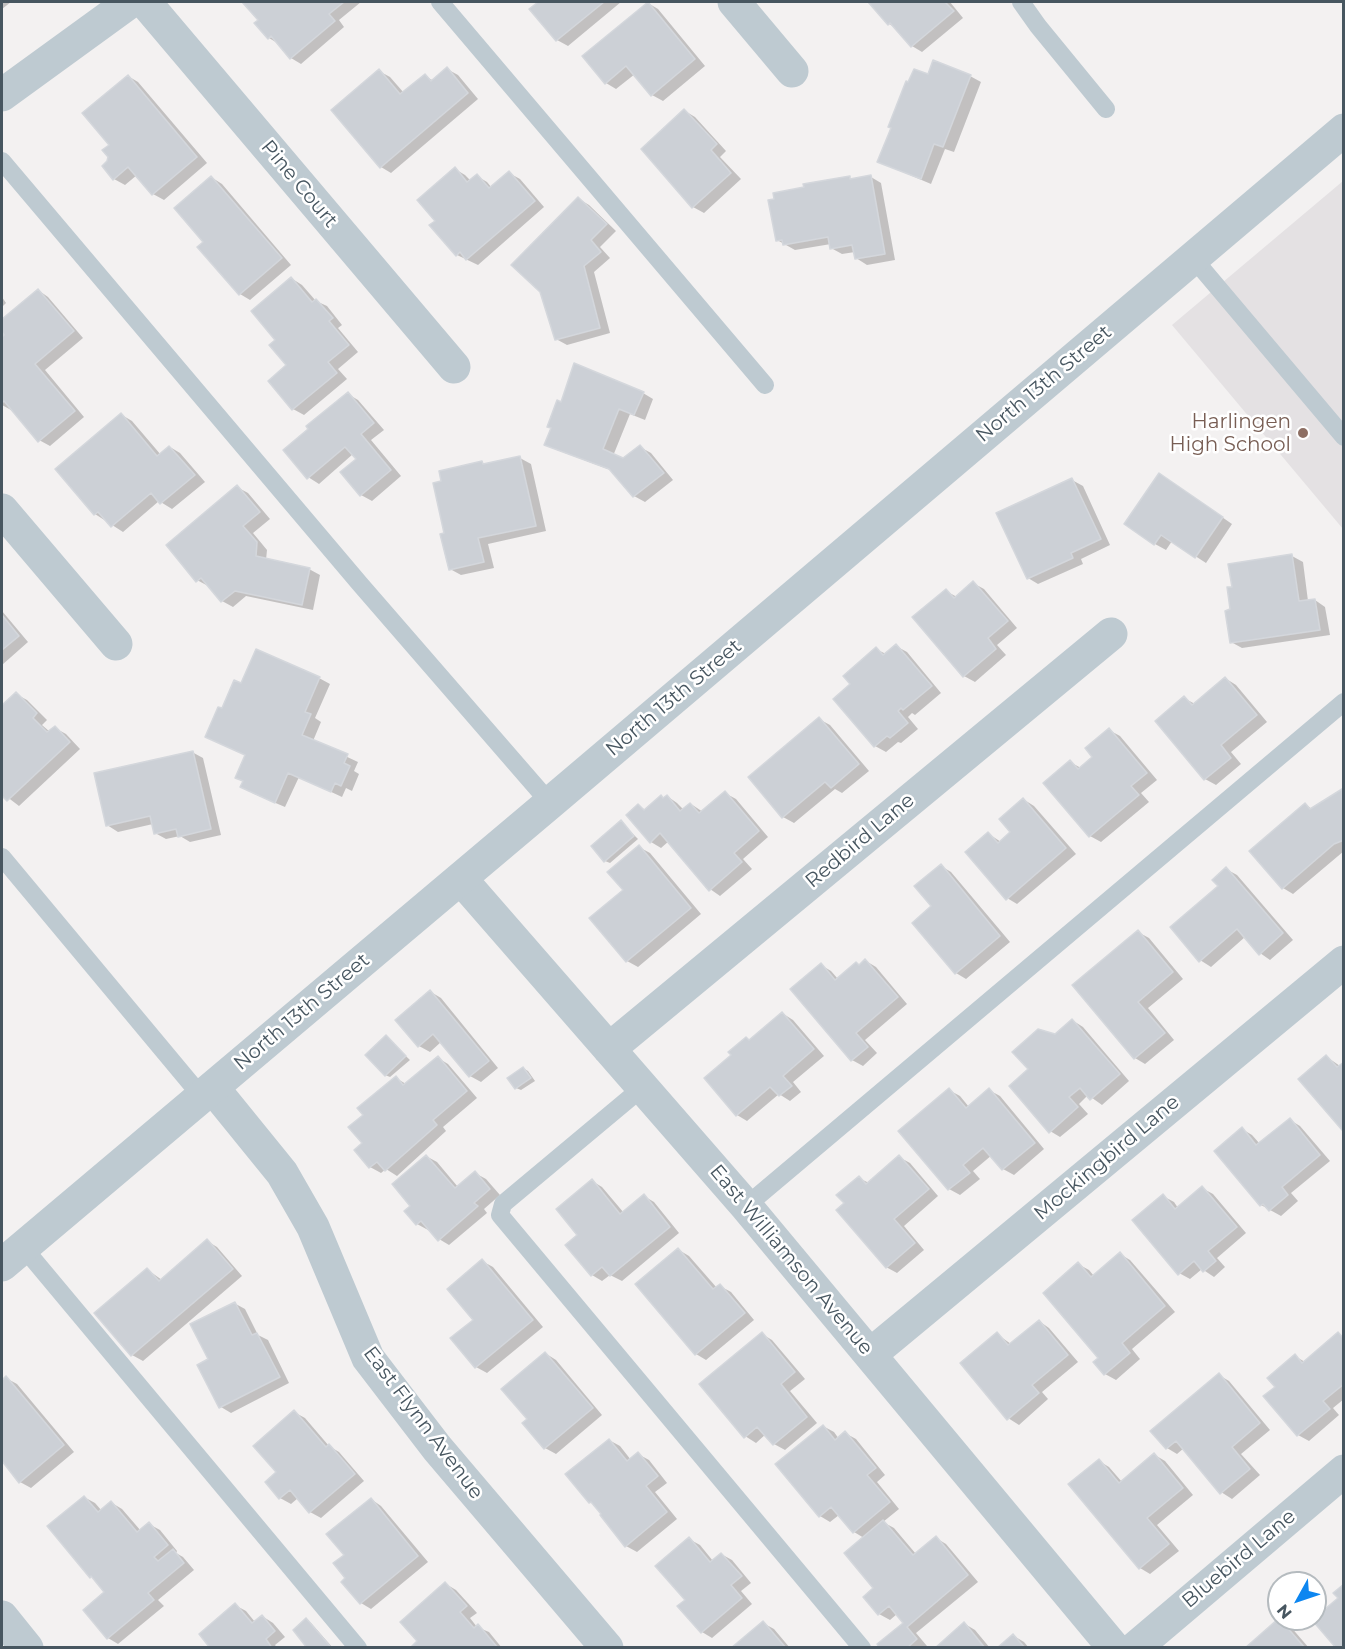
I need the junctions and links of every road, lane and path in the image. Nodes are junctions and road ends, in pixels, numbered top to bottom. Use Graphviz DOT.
graph roads {
  1 [pos="130,2"];
  2 [pos="145,2"];
  3 [pos="440,2"];
  4 [pos="734,2"];
  5 [pos="1021,2"];
  6 [pos="792,71"];
  7 [pos="2,95"];
  8 [pos="1106,109"];
  9 [pos="1344,130"];
  10 [pos="2,160"];
  11 [pos="1193,258"];
  12 [pos="454,367"];
  13 [pos="765,385"];
  14 [pos="1344,437"];
  15 [pos="2,510"];
  16 [pos="1111,634"];
  17 [pos="116,644"];
  18 [pos="1344,702"];
  19 [pos="550,803"];
  20 [pos="2,857"];
  21 [pos="460,879"];
  22 [pos="1344,962"];
  23 [pos="609,1049"];
  24 [pos="643,1087"];
  25 [pos="207,1093"];
  26 [pos="746,1206"];
  27 [pos="12,1256"];
  28 [pos="871,1354"];
  29 [pos="1344,1471"];
  30 [pos="2,1617"];
  31 [pos="27,1647"];
  32 [pos="358,1647"];
  33 [pos="607,1647"];
  34 [pos="862,1647"];
  35 [pos="1114,1647"];
  36 [pos="1135,1647"];
  1 -- 7 [label="street"];
  2 -- 12 [label="street, Pine Court"];
  3 -- 13 [label="lane"];
  4 -- 6 [label="street"];
  5 -- 8 [label="lane"];
  9 -- 11 [label="street, North 13th Street"];
  10 -- 19 [label="lane"];
  11 -- 14 [label="lane"];
  11 -- 19 [label="street, North 13th Street"];
  15 -- 17 [label="street"];
  16 -- 23 [label="street, Redbird Lane"];
  18 -- 26 [label="lane"];
  19 -- 21 [label="street, North 13th Street"];
  20 -- 25 [label="lane"];
  21 -- 23 [label="street, East Williamson Avenue"];
  21 -- 25 [label="street, North 13th Street"];
  22 -- 28 [label="street, Mockingbird Lane"];
  23 -- 24 [label="street, East Williamson Avenue"];
  24 -- 26 [label="street, East Williamson Avenue"];
  24 -- 34 [label="lane"];
  25 -- 27 [label="street, North 13th Street"];
  25 -- 33 [label="street, East Flynn Avenue"];
  26 -- 28 [label="street, East Williamson Avenue"];
  27 -- 32 [label="lane"];
  28 -- 35 [label="street, East Williamson Avenue"];
  29 -- 36 [label="street, Bluebird Lane"];
  30 -- 31 [label="street"];
}
